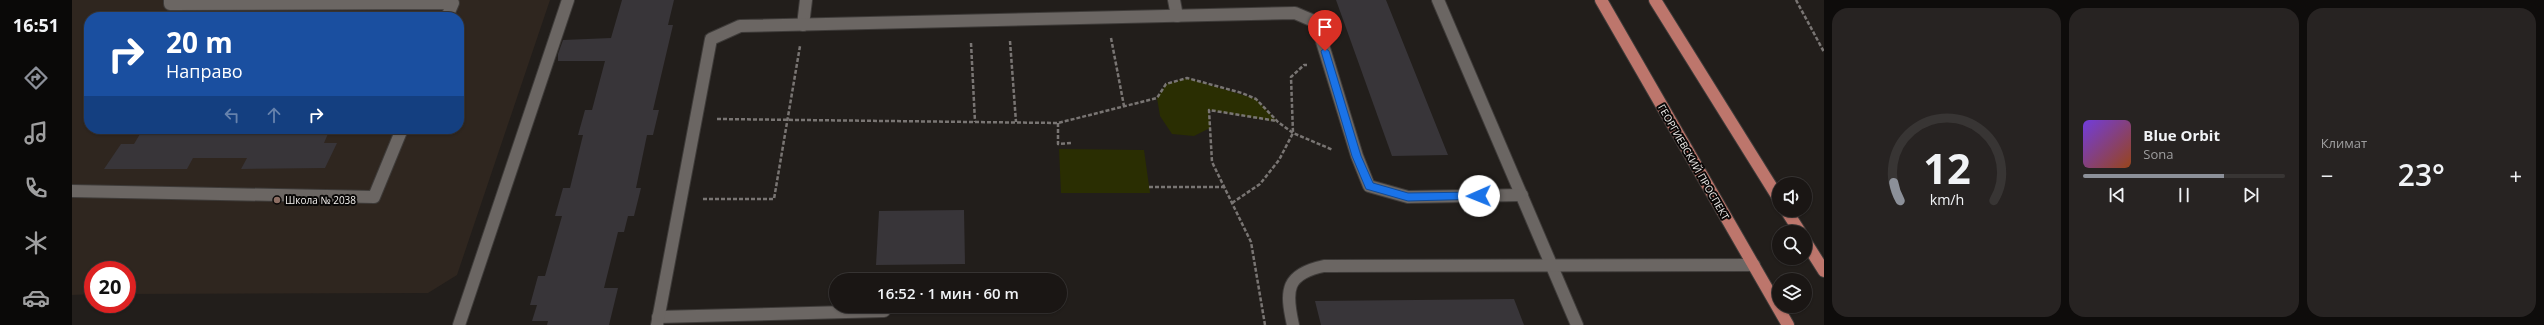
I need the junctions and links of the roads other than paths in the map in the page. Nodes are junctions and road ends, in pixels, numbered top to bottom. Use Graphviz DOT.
graph roads {
  1 [pos="170,0"];
  2 [pos="568,0"];
  3 [pos="806,0"];
  4 [pos="1174,0"];
  5 [pos="1438,0"];
  6 [pos="1601,0"];
  7 [pos="1655,0"];
  8 [pos="449,12"];
  9 [pos="1178,16"];
  10 [pos="803,25"];
  11 [pos="400,134"];
  12 [pos="1772,188"];
  13 [pos="72,191"];
  14 [pos="1522,195"];
  15 [pos="1812,252"];
  16 [pos="1754,265"];
  17 [pos="1552,267"];
  18 [pos="1824,271"];
  19 [pos="839,313"];
  20 [pos="658,321"];
  21 [pos="459,325"];
  22 [pos="1293,325"];
  23 [pos="1577,325"];
  24 [pos="1788,325"];
  1 -- 8 [label="lane"];
  2 -- 21 [label="lane"];
  3 -- 10 [label="lane"];
  4 -- 9 [label="lane"];
  5 -- 14 [label="lane"];
  6 -- 16 [label="main road, ГЕОРГИЕВСКИЙ ПРОСПЕКТ"];
  7 -- 12 [label="main road"];
  9 -- 10 [label="lane"];
  9 -- 14 [label="lane"];
  10 -- 20 [label="lane"];
  11 -- 13 [label="lane"];
  14 -- 17 [label="lane"];
  15 -- 18 [label="main road"];
  16 -- 17 [label="lane"];
  16 -- 24 [label="main road, ГЕОРГИЕВСКИЙ ПРОСПЕКТ"];
  17 -- 22 [label="lane"];
  17 -- 23 [label="lane"];
  19 -- 20 [label="lane"];
}
